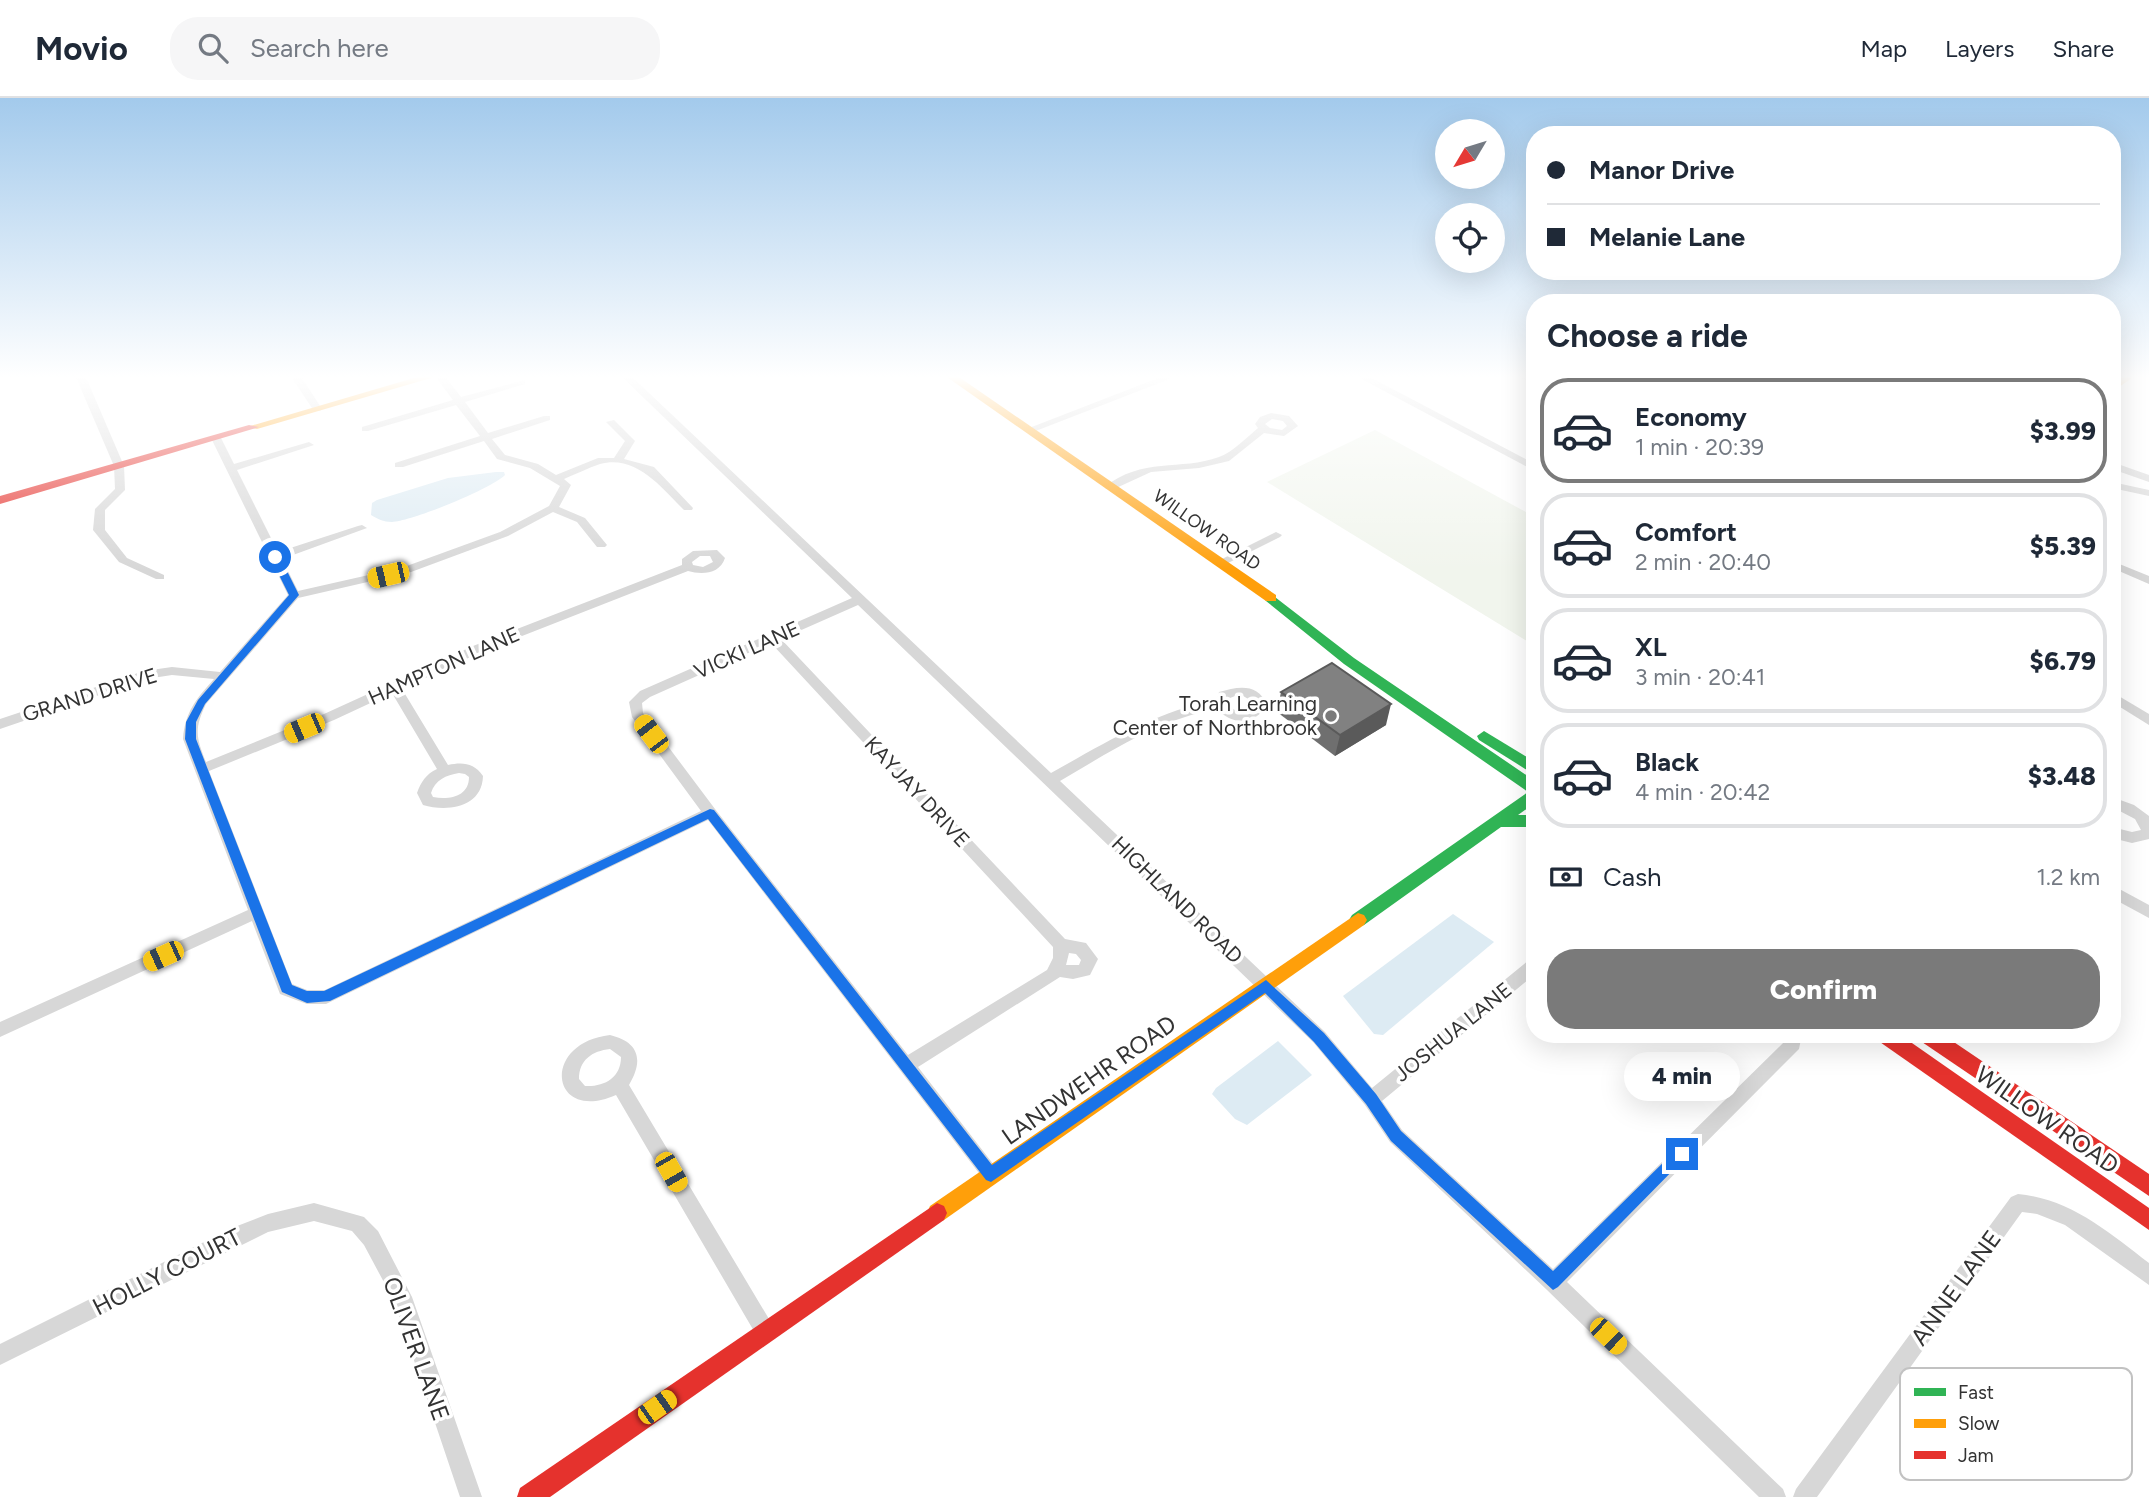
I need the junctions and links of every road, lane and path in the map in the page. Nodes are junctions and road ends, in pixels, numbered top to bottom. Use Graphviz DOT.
graph roads {
  1 [pos="108,440"];
  2 [pos="208,440"];
  3 [pos="217,440"];
  4 [pos="476,440"];
  5 [pos="488,440"];
  6 [pos="629,440"];
  7 [pos="693,440"];
  8 [pos="1044,440"];
  9 [pos="1249,440"];
  10 [pos="1483,440"];
  11 [pos="309,444"];
  12 [pos="614,461"];
  13 [pos="1526,463"];
  14 [pos="399,465"];
  15 [pos="119,466"];
  16 [pos="2121,468"];
  17 [pos="230,469"];
  18 [pos="2149,479"];
  19 [pos="559,481"];
  20 [pos="1110,487"];
  21 [pos="2121,487"];
  22 [pos="2149,493"];
  23 [pos="0,500"];
  24 [pos="688,508"];
  25 [pos="553,509"];
  26 [pos="362,528"];
  27 [pos="1276,535"];
  28 [pos="601,545"];
  29 [pos="275,557"];
  30 [pos="1220,563"];
  31 [pos="688,568"];
  32 [pos="2121,568"];
  33 [pos="160,577"];
  34 [pos="2149,580"];
  35 [pos="294,595"];
  36 [pos="1270,597"];
  37 [pos="861,600"];
  38 [pos="773,638"];
  39 [pos="222,676"];
  40 [pos="395,688"];
  41 [pos="2121,702"];
  42 [pos="1221,704"];
  43 [pos="2149,720"];
  44 [pos="0,724"];
  45 [pos="1526,764"];
  46 [pos="201,769"];
  47 [pos="445,771"];
  48 [pos="1050,780"];
  49 [pos="1526,783"];
  50 [pos="1526,801"];
  51 [pos="2121,806"];
  52 [pos="710,813"];
  53 [pos="1498,821"];
  54 [pos="1526,821"];
  55 [pos="2121,835"];
  56 [pos="2121,896"];
  57 [pos="2149,912"];
  58 [pos="256,913"];
  59 [pos="1061,945"];
  60 [pos="1056,969"];
  61 [pos="1526,972"];
  62 [pos="1266,985"];
  63 [pos="0,1030"];
  64 [pos="1793,1043"];
  65 [pos="1897,1043"];
  66 [pos="1939,1043"];
  67 [pos="907,1065"];
  68 [pos="619,1084"];
  69 [pos="1371,1099"];
  70 [pos="991,1175"];
  71 [pos="2149,1186"];
  72 [pos="340,1218"];
  73 [pos="2149,1220"];
  74 [pos="2149,1275"];
  75 [pos="1553,1282"];
  76 [pos="765,1331"];
  77 [pos="0,1355"];
  78 [pos="471,1497"];
  79 [pos="529,1497"];
  80 [pos="1774,1497"];
  81 [pos="1804,1497"];
  1 -- 15 [label="street"];
  2 -- 15 [label="main road"];
  3 -- 17 [label="street"];
  4 -- 14 [label="street"];
  5 -- 19 [label="street"];
  6 -- 12 [label="street"];
  7 -- 37 [label="street, HIGHLAND ROAD"];
  8 -- 20 [label="main road, WILLOW ROAD"];
  9 -- 20 [label="street"];
  10 -- 13 [label="street"];
  11 -- 17 [label="street"];
  12 -- 19 [label="street"];
  12 -- 24 [label="street"];
  15 -- 23 [label="main road"];
  15 -- 33 [label="street"];
  16 -- 18 [label="street"];
  17 -- 29 [label="street"];
  19 -- 25 [label="street"];
  20 -- 30 [label="main road, WILLOW ROAD"];
  21 -- 22 [label="street"];
  25 -- 28 [label="street"];
  25 -- 35 [label="street"];
  26 -- 29 [label="street"];
  27 -- 30 [label="street"];
  29 -- 35 [label="street"];
  30 -- 36 [label="main road, WILLOW ROAD"];
  31 -- 40 [label="street, HAMPTON LANE"];
  32 -- 34 [label="street"];
  35 -- 39 [label="street"];
  36 -- 45 [label="main road, WILLOW ROAD"];
  36 -- 49 [label="main road, WILLOW ROAD"];
  37 -- 38 [label="street, VICKI LANE"];
  37 -- 48 [label="street, HIGHLAND ROAD"];
  38 -- 52 [label="street, VICKI LANE"];
  38 -- 59 [label="street, KAYJAY DRIVE"];
  39 -- 44 [label="street, GRAND DRIVE"];
  39 -- 46 [label="street"];
  40 -- 46 [label="street, HAMPTON LANE"];
  40 -- 47 [label="street"];
  41 -- 43 [label="street"];
  42 -- 48 [label="street"];
  46 -- 58 [label="street"];
  48 -- 62 [label="street, HIGHLAND ROAD"];
  50 -- 53 [label="main road, LANDWEHR ROAD"];
  51 -- 55 [label="street"];
  52 -- 58 [label="street"];
  52 -- 67 [label="street"];
  53 -- 54 [label="main road"];
  53 -- 62 [label="main road, LANDWEHR ROAD"];
  56 -- 57 [label="street"];
  58 -- 63 [label="street"];
  59 -- 60 [label="street"];
  59 -- 60 [label="street, KAYJAY DRIVE"];
  60 -- 67 [label="street, KAYJAY DRIVE"];
  61 -- 69 [label="street, JOSHUA LANE"];
  62 -- 69 [label="street, HIGHLAND ROAD"];
  62 -- 70 [label="main road, LANDWEHR ROAD"];
  64 -- 75 [label="street"];
  65 -- 73 [label="main road, WILLOW ROAD"];
  66 -- 71 [label="main road, WILLOW ROAD"];
  67 -- 70 [label="street"];
  68 -- 76 [label="street"];
  69 -- 75 [label="street, HIGHLAND ROAD"];
  70 -- 76 [label="main road, LANDWEHR ROAD"];
  72 -- 77 [label="street, HOLLY COURT"];
  72 -- 78 [label="street, OLIVER LANE"];
  74 -- 81 [label="street, ANNE LANE"];
  75 -- 80 [label="street, HIGHLAND ROAD"];
  76 -- 79 [label="main road, LANDWEHR ROAD"];
}
